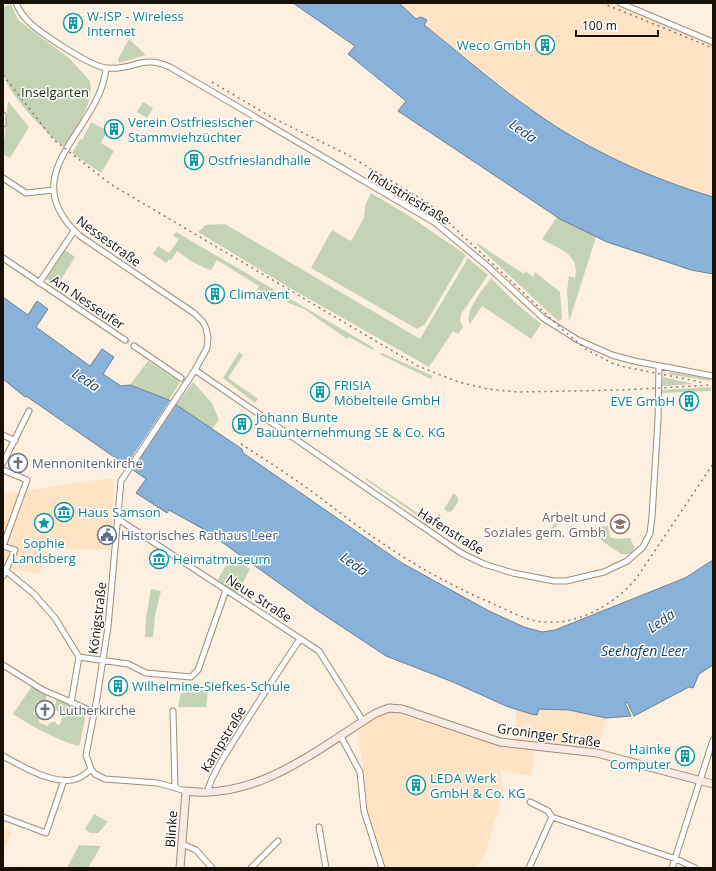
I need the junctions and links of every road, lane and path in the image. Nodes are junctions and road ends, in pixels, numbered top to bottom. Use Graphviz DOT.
graph roads {
  1 [pos="16,3"];
  2 [pos="620,3"];
  3 [pos="713,42"];
  4 [pos="106,68"];
  5 [pos="3,115"];
  6 [pos="3,124"];
  7 [pos="3,178"];
  8 [pos="54,190"];
  9 [pos="74,231"];
  10 [pos="3,258"];
  11 [pos="39,283"];
  12 [pos="125,340"];
  13 [pos="134,346"];
  14 [pos="659,366"];
  15 [pos="195,370"];
  16 [pos="713,376"];
  17 [pos="180,378"];
  18 [pos="29,411"];
  19 [pos="3,435"];
  20 [pos="15,441"];
  21 [pos="3,463"];
  22 [pos="3,470"];
  23 [pos="128,470"];
  24 [pos="118,519"];
  25 [pos="3,546"];
  26 [pos="5,570"];
  27 [pos="3,576"];
  28 [pos="226,590"];
  29 [pos="300,639"];
  30 [pos="78,657"];
  31 [pos="103,661"];
  32 [pos="3,665"];
  33 [pos="71,702"];
  34 [pos="87,709"];
  35 [pos="173,711"];
  36 [pos="363,721"];
  37 [pos="340,735"];
  38 [pos="713,740"];
  39 [pos="3,756"];
  40 [pos="91,769"];
  41 [pos="64,780"];
  42 [pos="701,780"];
  43 [pos="713,784"];
  44 [pos="175,787"];
  45 [pos="186,791"];
  46 [pos="207,792"];
  47 [pos="530,802"];
  48 [pos="3,817"];
  49 [pos="552,817"];
  50 [pos="319,827"];
  51 [pos="278,841"];
  52 [pos="182,844"];
  53 [pos="676,859"];
  54 [pos="180,868"];
  55 [pos="212,868"];
  56 [pos="251,868"];
  57 [pos="326,868"];
  58 [pos="382,868"];
  59 [pos="529,868"];
  60 [pos="672,868"];
  61 [pos="695,868"];
  1 -- 4 [label="street"];
  2 -- 3 [label="street"];
  4 -- 8 [label="street, Nessestraße"];
  4 -- 14 [label="street, Industriestraße"];
  5 -- 6 [label="street"];
  7 -- 8 [label="street"];
  8 -- 9 [label="street, Nessestraße"];
  9 -- 11 [label="street, Am Nesseufer"];
  9 -- 15 [label="street, Nessestraße"];
  10 -- 11 [label="street, Am Nesseufer"];
  11 -- 12 [label="street, Am Nesseufer"];
  13 -- 17 [label="street"];
  14 -- 15 [label="street, Hafenstraße"];
  14 -- 16 [label="street, Industriestraße"];
  15 -- 23 [label="street, Nessestraße"];
  18 -- 20 [label="street"];
  19 -- 20 [label="street"];
  20 -- 21 [label="street"];
  22 -- 25 [label="street"];
  23 -- 24 [label="street, Königstraße"];
  24 -- 28 [label="street, Neue Straße"];
  24 -- 31 [label="street, Königstraße"];
  25 -- 26 [label="street"];
  26 -- 27 [label="street"];
  26 -- 30 [label="street"];
  28 -- 29 [label="street, Neue Straße"];
  28 -- 31 [label="street"];
  29 -- 36 [label="street, Neue Straße"];
  29 -- 46 [label="street, Kampstraße"];
  30 -- 31 [label="street"];
  30 -- 33 [label="street"];
  31 -- 40 [label="street, Königstraße"];
  32 -- 33 [label="street"];
  33 -- 34 [label="street"];
  35 -- 44 [label="street"];
  36 -- 37 [label="street, Groninger Straße"];
  36 -- 42 [label="street, Groninger Straße"];
  37 -- 46 [label="street, Groninger Straße"];
  37 -- 58 [label="street"];
  38 -- 42 [label="street"];
  39 -- 41 [label="street"];
  40 -- 41 [label="street"];
  40 -- 44 [label="street"];
  41 -- 48 [label="street"];
  42 -- 43 [label="street, Groninger Straße"];
  42 -- 53 [label="street"];
  44 -- 45 [label="street"];
  45 -- 46 [label="street, Groninger Straße"];
  45 -- 52 [label="street, Blinke"];
  47 -- 49 [label="street"];
  49 -- 53 [label="street"];
  49 -- 59 [label="street"];
  50 -- 57 [label="street"];
  51 -- 56 [label="street"];
  52 -- 54 [label="street, Blinke"];
  52 -- 55 [label="street"];
  53 -- 60 [label="street"];
  53 -- 61 [label="street"];
}
